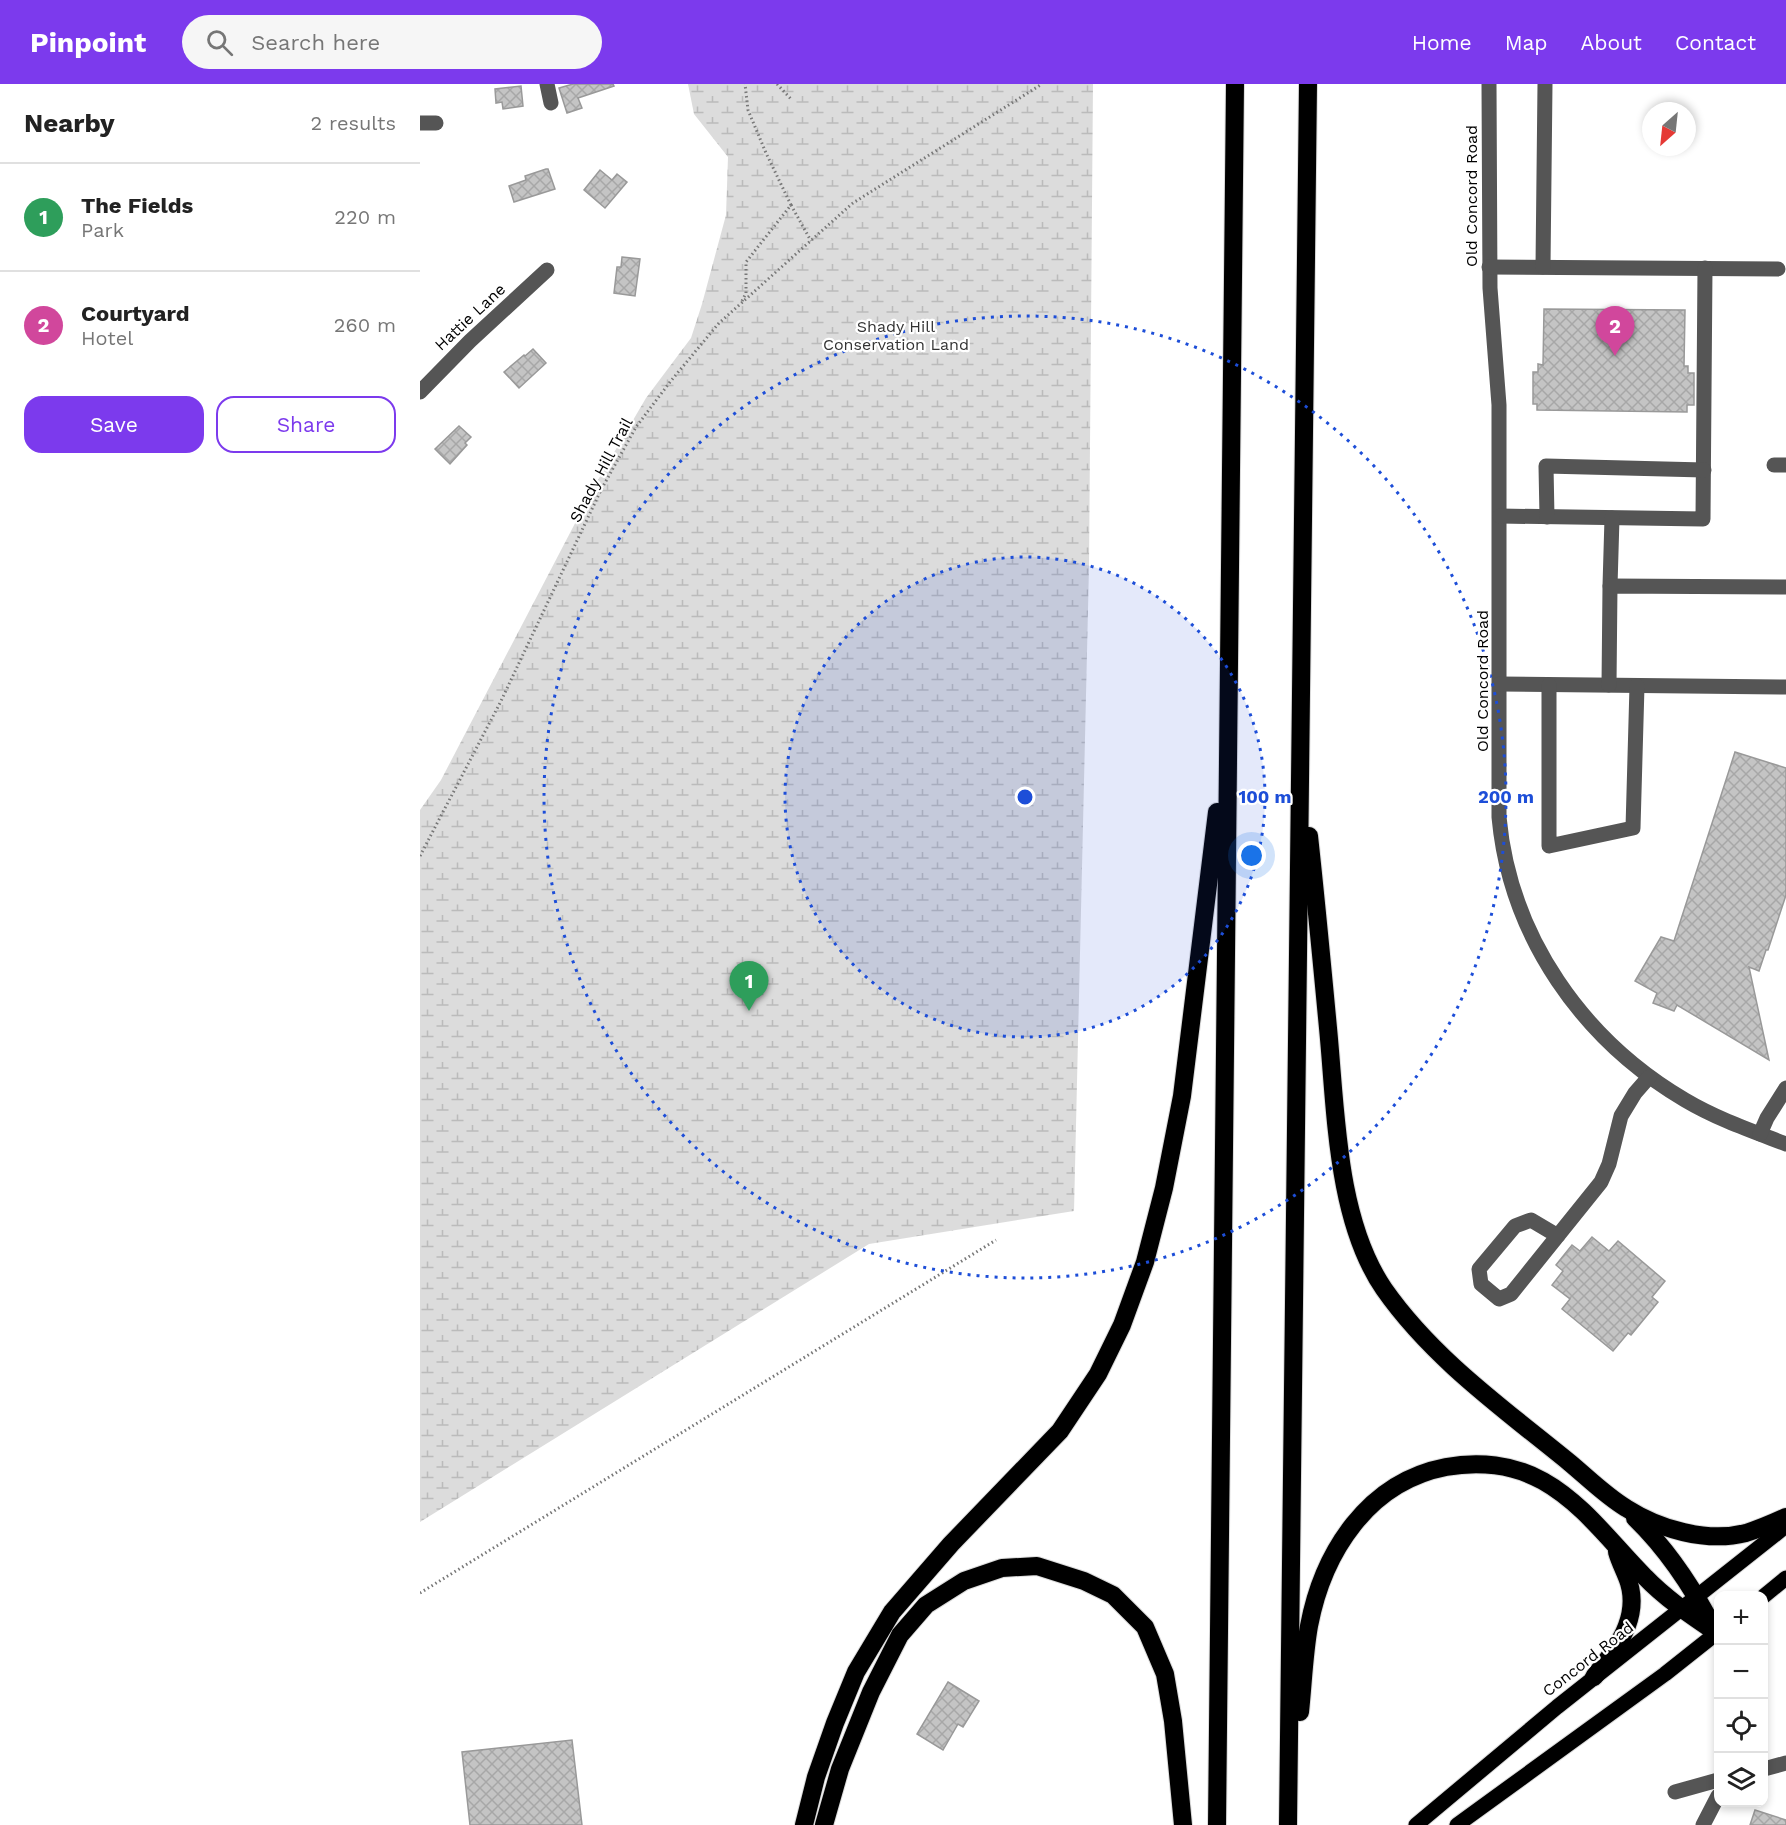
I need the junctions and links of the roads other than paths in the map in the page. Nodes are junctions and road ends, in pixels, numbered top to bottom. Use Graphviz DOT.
graph roads {
  1 [pos="547,84"];
  2 [pos="1235,84"];
  3 [pos="1308,84"];
  4 [pos="1489,84"];
  5 [pos="1545,84"];
  6 [pos="551,103"];
  7 [pos="1490,267"];
  8 [pos="1543,267"];
  9 [pos="1705,268"];
  10 [pos="1778,269"];
  11 [pos="547,270"];
  12 [pos="420,392"];
  13 [pos="1704,470"];
  14 [pos="1500,516"];
  15 [pos="1547,517"];
  16 [pos="1612,518"];
  17 [pos="1610,586"];
  18 [pos="1786,587"];
  19 [pos="1500,684"];
  20 [pos="1549,685"];
  21 [pos="1609,685"];
  22 [pos="1638,686"];
  23 [pos="1786,687"];
  24 [pos="1227,724"];
  25 [pos="1300,748"];
  26 [pos="1649,1077"];
  27 [pos="1786,1088"];
  28 [pos="1760,1134"];
  29 [pos="1786,1144"];
  30 [pos="1558,1236"];
  31 [pos="1625,1508"];
  32 [pos="1786,1517"];
  33 [pos="1786,1526"];
  34 [pos="1614,1542"];
  35 [pos="1786,1578"];
  36 [pos="1768,1593"];
  37 [pos="1697,1597"];
  38 [pos="1682,1608"];
  39 [pos="1714,1626"];
  40 [pos="1714,1630"];
  41 [pos="1714,1636"];
  42 [pos="1594,1677"];
  43 [pos="1786,1763"];
  44 [pos="1768,1768"];
  45 [pos="1714,1781"];
  46 [pos="1675,1792"];
  47 [pos="1714,1806"];
  48 [pos="1288,1817"];
  49 [pos="804,1825"];
  50 [pos="825,1825"];
  51 [pos="1183,1825"];
  52 [pos="1217,1825"];
  53 [pos="1416,1825"];
  54 [pos="1457,1825"];
  55 [pos="1703,1825"];
  1 -- 6 [label="street"];
  2 -- 24 [label="highway"];
  3 -- 25 [label="highway"];
  4 -- 7 [label="street, Old Concord Road"];
  5 -- 8 [label="street"];
  7 -- 8 [label="street"];
  7 -- 14 [label="street, Old Concord Road"];
  8 -- 9 [label="street"];
  9 -- 10 [label="street"];
  9 -- 13 [label="street"];
  11 -- 12 [label="street, Hattie Lane"];
  13 -- 15 [label="street"];
  13 -- 16 [label="street"];
  14 -- 15 [label="street"];
  14 -- 19 [label="street, Old Concord Road"];
  15 -- 16 [label="street"];
  16 -- 17 [label="street"];
  17 -- 18 [label="street"];
  17 -- 21 [label="street"];
  19 -- 20 [label="street"];
  19 -- 26 [label="street, Old Concord Road"];
  20 -- 21 [label="street"];
  20 -- 22 [label="street"];
  21 -- 22 [label="street"];
  22 -- 23 [label="street"];
  24 -- 49 [label="highway"];
  24 -- 52 [label="highway"];
  25 -- 31 [label="highway"];
  25 -- 48 [label="highway"];
  26 -- 28 [label="street, Old Concord Road"];
  26 -- 30 [label="street"];
  27 -- 28 [label="street"];
  28 -- 29 [label="street, Old Concord Road"];
  30 -- 30 [label="street"];
  31 -- 32 [label="highway"];
  31 -- 37 [label="highway"];
  33 -- 37 [label="main road, Concord Road"];
  34 -- 38 [label="highway"];
  34 -- 42 [label="highway"];
  34 -- 48 [label="highway"];
  35 -- 36 [label="main road"];
  37 -- 38 [label="main road, Concord Road"];
  37 -- 39 [label="highway"];
  38 -- 40 [label="highway"];
  38 -- 42 [label="main road, Concord Road"];
  41 -- 54 [label="main road"];
  42 -- 53 [label="main road, Concord Road"];
  43 -- 44 [label="street"];
  45 -- 46 [label="street"];
  47 -- 55 [label="street"];
  50 -- 51 [label="highway"];
}
